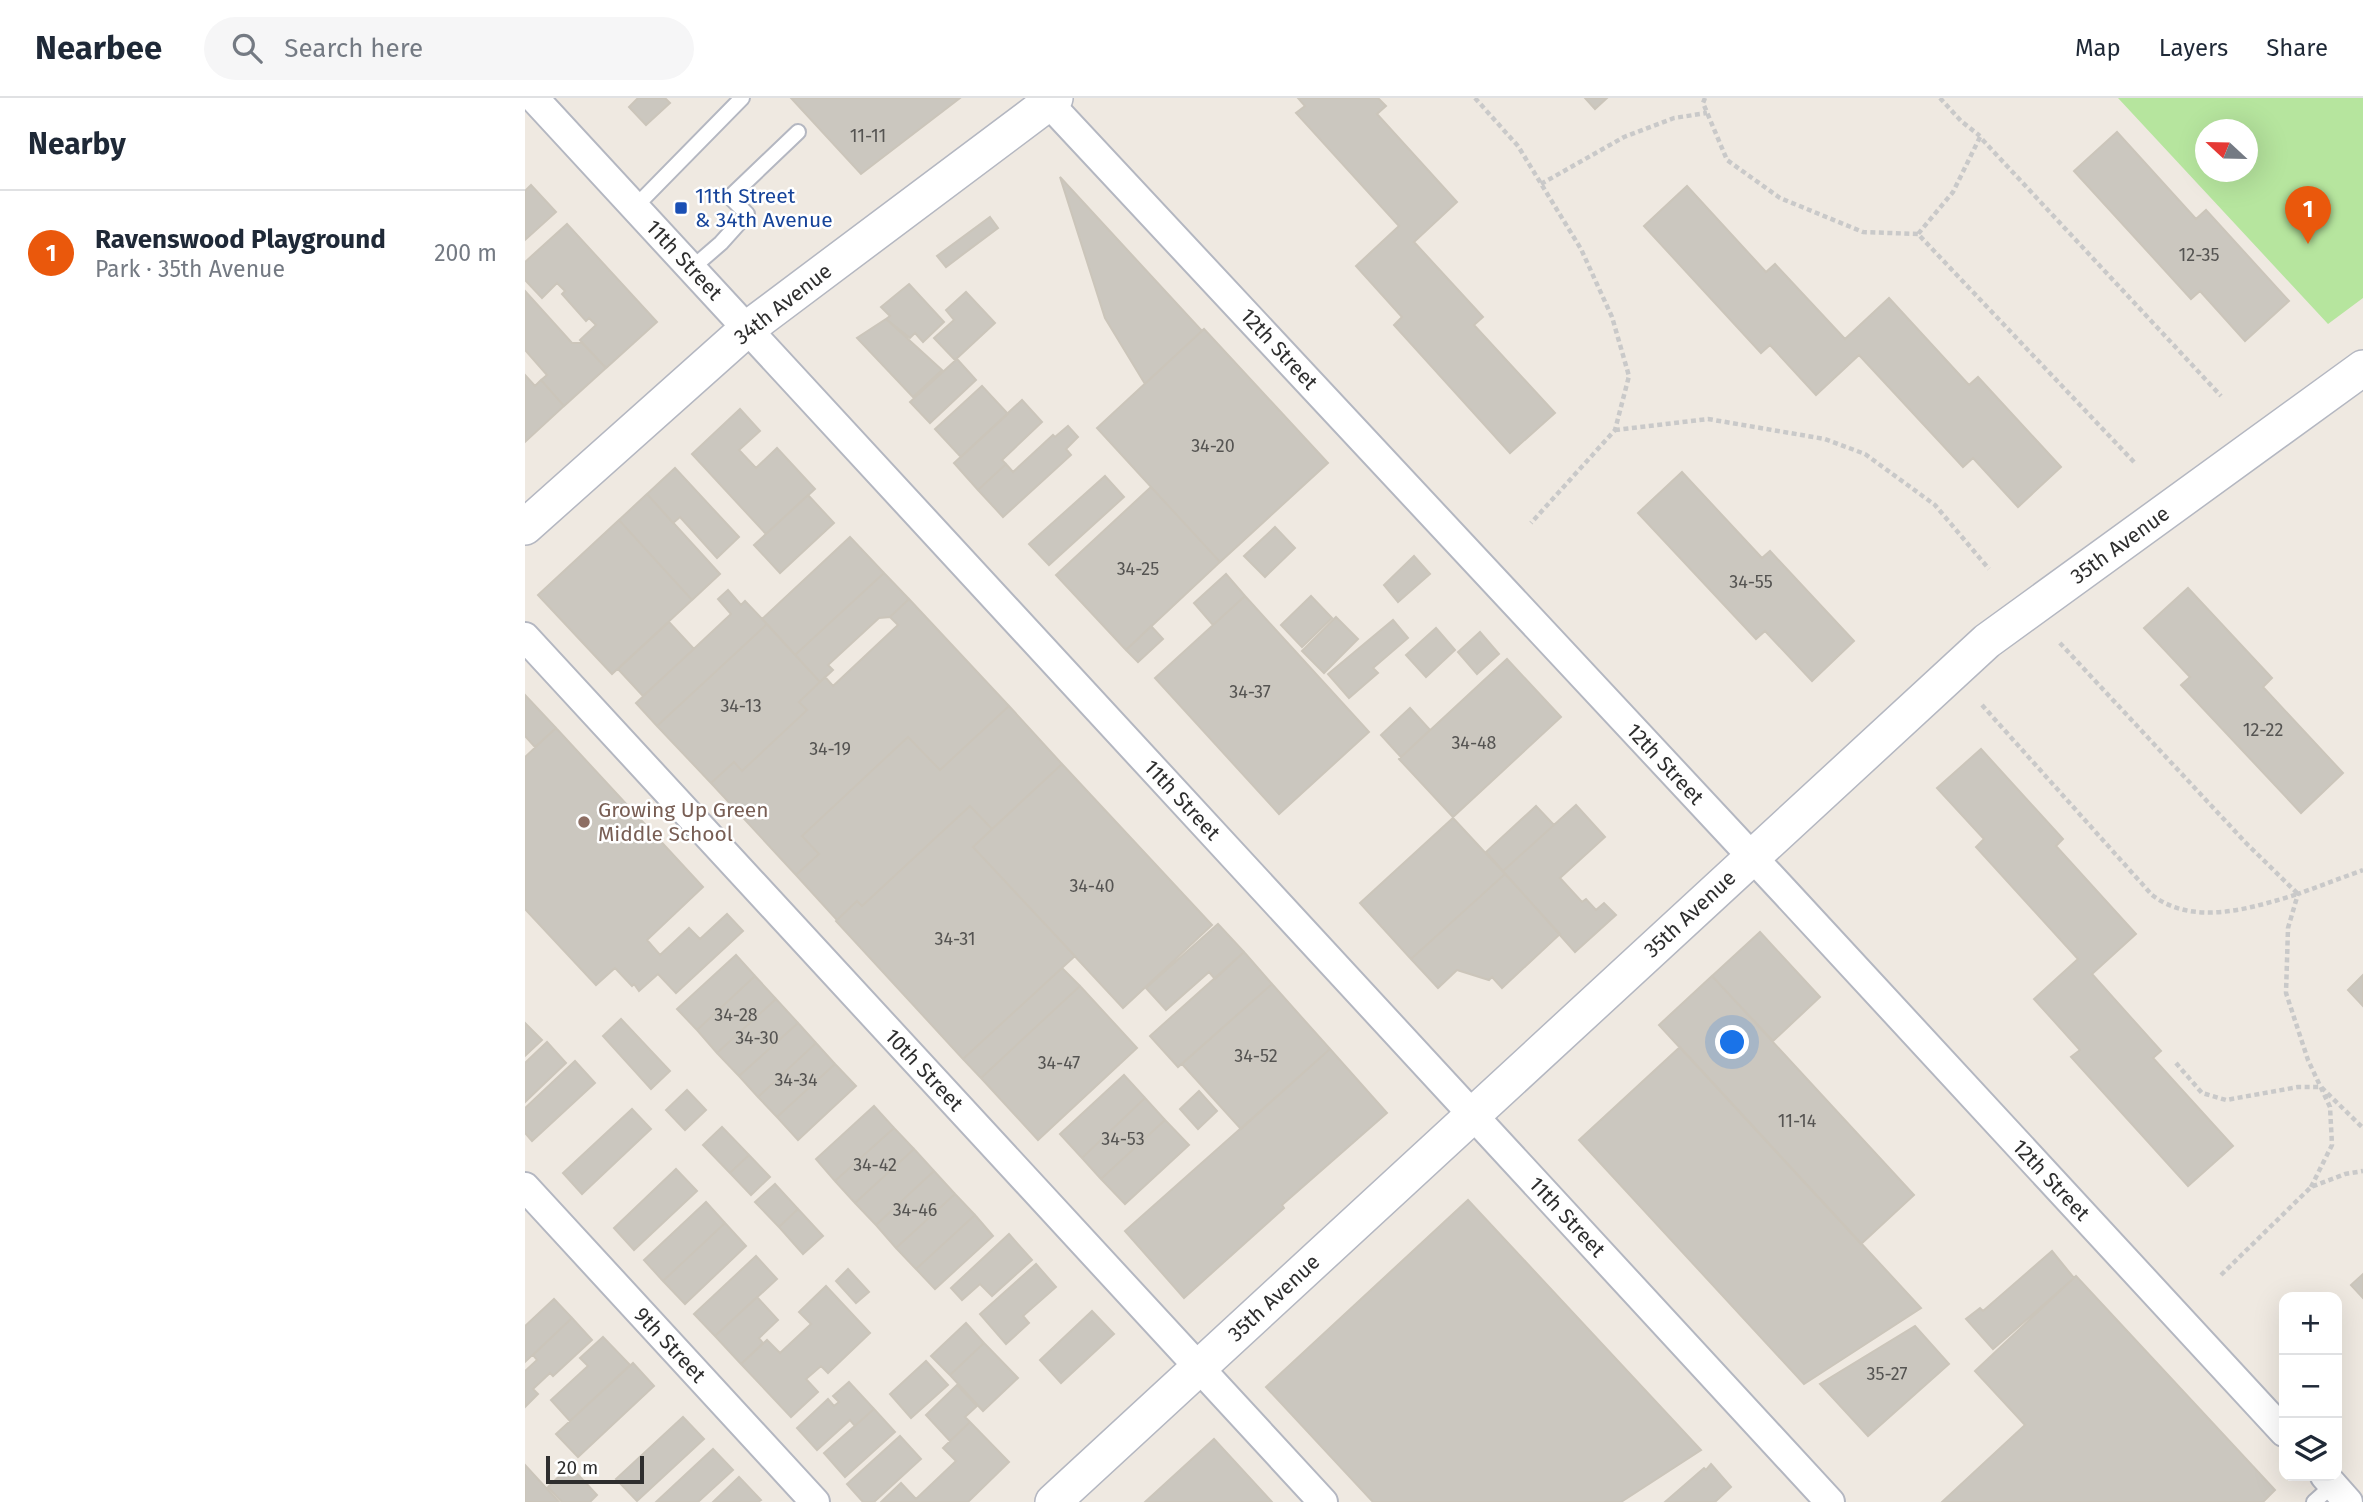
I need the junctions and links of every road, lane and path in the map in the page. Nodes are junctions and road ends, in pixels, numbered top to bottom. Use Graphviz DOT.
graph roads {
  1 [pos="534,98"];
  2 [pos="742,98"];
  3 [pos="1475,98"];
  4 [pos="1705,98"];
  5 [pos="1940,98"];
  6 [pos="1049,100"];
  7 [pos="1707,113"];
  8 [pos="798,132"];
  9 [pos="1980,137"];
  10 [pos="1541,184"];
  11 [pos="635,207"];
  12 [pos="1918,234"];
  13 [pos="691,269"];
  14 [pos="747,329"];
  15 [pos="2363,368"];
  16 [pos="2221,396"];
  17 [pos="1615,430"];
  18 [pos="2134,462"];
  19 [pos="1531,523"];
  20 [pos="525,527"];
  21 [pos="1989,569"];
  22 [pos="525,637"];
  23 [pos="2059,642"];
  24 [pos="1982,705"];
  25 [pos="1752,856"];
  26 [pos="2363,870"];
  27 [pos="2298,894"];
  28 [pos="2176,1063"];
  29 [pos="2321,1087"];
  30 [pos="1473,1115"];
  31 [pos="2363,1128"];
  32 [pos="2363,1171"];
  33 [pos="525,1187"];
  34 [pos="2311,1187"];
  35 [pos="2221,1275"];
  36 [pos="1199,1367"];
  37 [pos="2279,1427"];
  38 [pos="815,1502"];
  39 [pos="1053,1502"];
  40 [pos="1323,1502"];
  41 [pos="1830,1502"];
  1 -- 11 [label="street, 11th Street"];
  2 -- 11 [label="lane"];
  3 -- 10 [label="path"];
  4 -- 7 [label="path"];
  5 -- 9 [label="path"];
  6 -- 14 [label="street, 34th Avenue"];
  6 -- 25 [label="street, 12th Street"];
  7 -- 10 [label="path"];
  7 -- 12 [label="path"];
  8 -- 13 [label="lane"];
  9 -- 12 [label="path"];
  9 -- 16 [label="path"];
  10 -- 17 [label="path"];
  11 -- 13 [label="street, 11th Street"];
  12 -- 18 [label="path"];
  13 -- 14 [label="street, 11th Street"];
  14 -- 20 [label="street, 34th Avenue"];
  14 -- 30 [label="street, 11th Street"];
  15 -- 25 [label="street, 35th Avenue"];
  17 -- 19 [label="path"];
  17 -- 21 [label="path"];
  22 -- 36 [label="street, 10th Street"];
  23 -- 27 [label="path"];
  24 -- 27 [label="path"];
  25 -- 30 [label="street, 35th Avenue"];
  25 -- 37 [label="street, 12th Street"];
  26 -- 27 [label="path"];
  27 -- 29 [label="path"];
  28 -- 29 [label="path"];
  29 -- 31 [label="path"];
  29 -- 34 [label="path"];
  30 -- 36 [label="street, 35th Avenue"];
  30 -- 41 [label="street, 11th Street"];
  32 -- 34 [label="path"];
  33 -- 38 [label="street, 9th Street"];
  34 -- 35 [label="path"];
  36 -- 39 [label="street, 35th Avenue"];
  36 -- 40 [label="street, 10th Street"];
}
